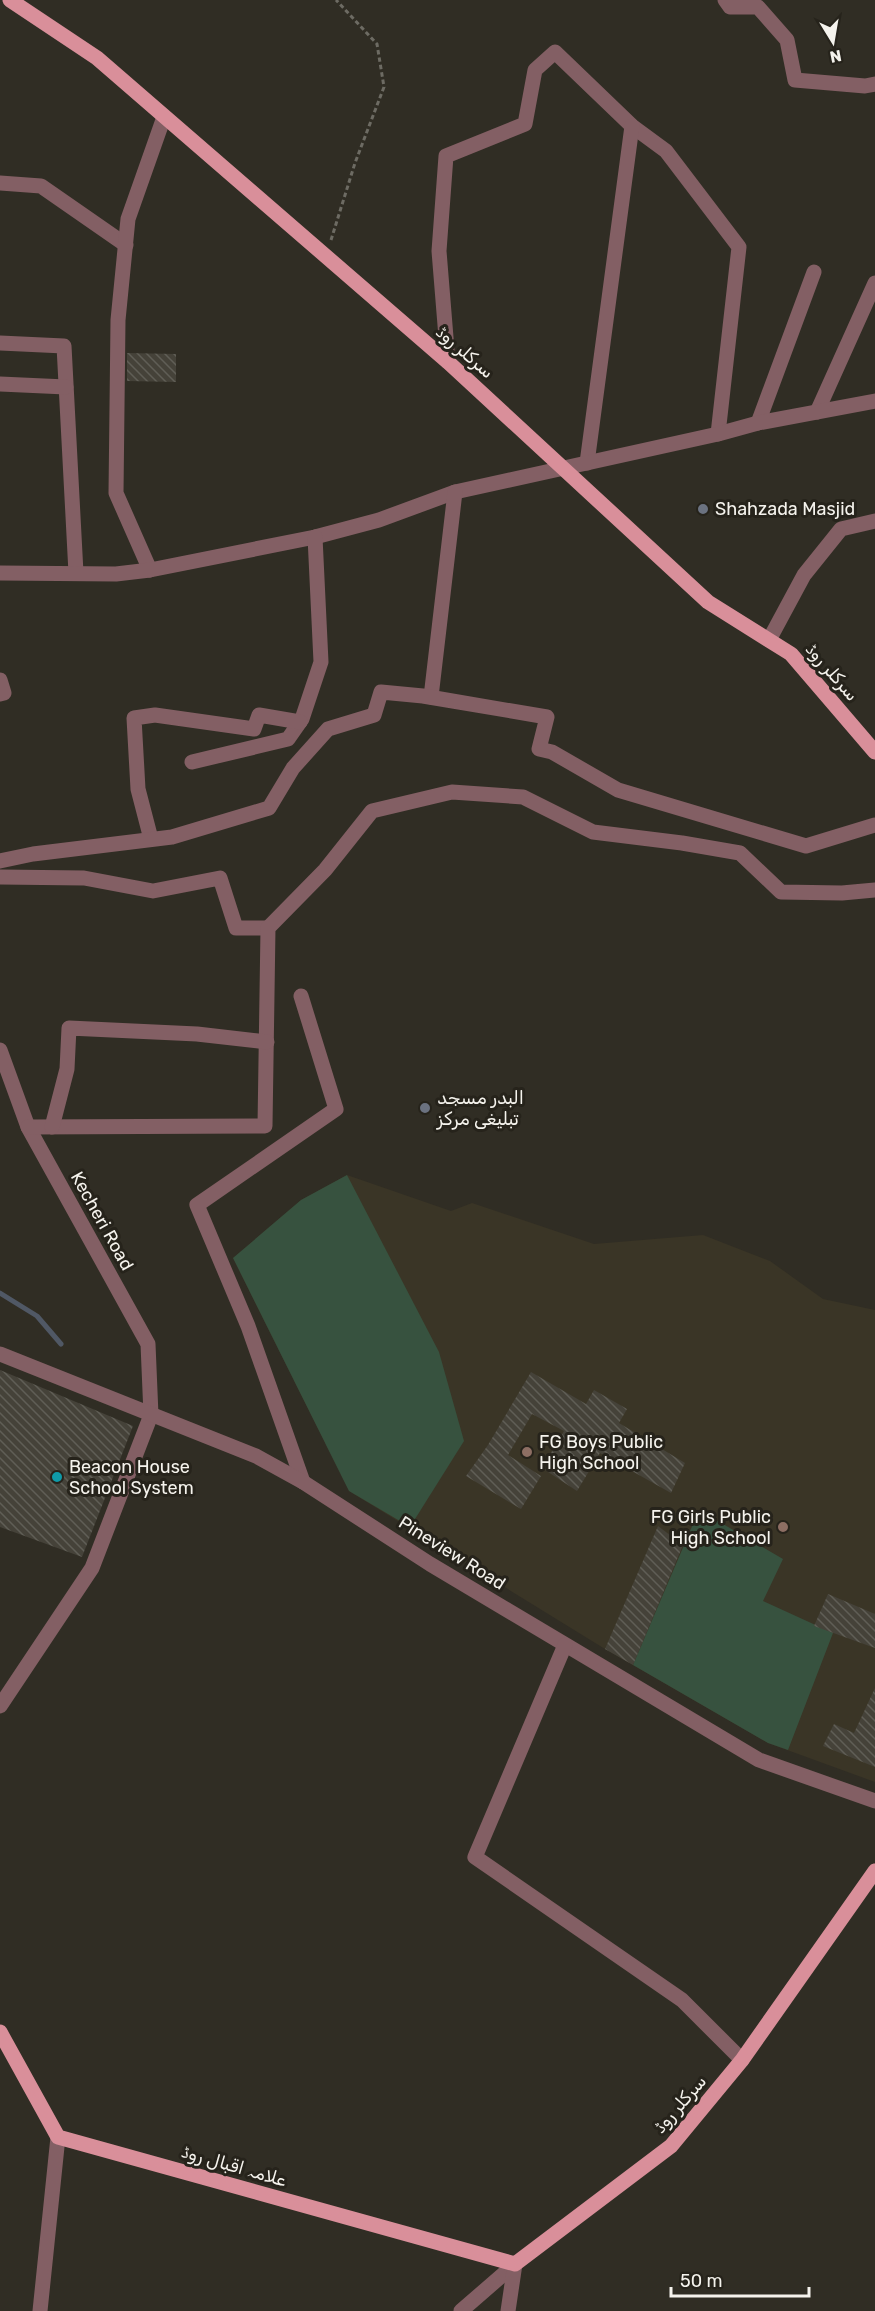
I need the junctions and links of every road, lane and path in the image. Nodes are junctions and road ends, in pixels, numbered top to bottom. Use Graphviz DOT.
graph roads {
  1 [pos="10,0"];
  2 [pos="336,0"];
  3 [pos="724,0"];
  4 [pos="764,4"];
  5 [pos="875,84"];
  6 [pos="164,117"];
  7 [pos="632,126"];
  8 [pos="0,183"];
  9 [pos="126,245"];
  10 [pos="325,259"];
  11 [pos="814,272"];
  12 [pos="875,283"];
  13 [pos="0,344"];
  14 [pos="448,362"];
  15 [pos="0,384"];
  16 [pos="66,387"];
  17 [pos="875,401"];
  18 [pos="817,412"];
  19 [pos="758,423"];
  20 [pos="718,434"];
  21 [pos="587,464"];
  22 [pos="564,468"];
  23 [pos="455,492"];
  24 [pos="875,521"];
  25 [pos="315,537"];
  26 [pos="150,570"];
  27 [pos="0,573"];
  28 [pos="76,573"];
  29 [pos="769,640"];
  30 [pos="0,680"];
  31 [pos="0,694"];
  32 [pos="431,698"];
  33 [pos="300,722"];
  34 [pos="875,752"];
  35 [pos="192,762"];
  36 [pos="875,825"];
  37 [pos="151,839"];
  38 [pos="0,861"];
  39 [pos="0,877"];
  40 [pos="875,890"];
  41 [pos="268,928"];
  42 [pos="302,996"];
  43 [pos="267,1042"];
  44 [pos="0,1050"];
  45 [pos="28,1127"];
  46 [pos="52,1127"];
  47 [pos="0,1354"];
  48 [pos="151,1415"];
  49 [pos="303,1482"];
  50 [pos="565,1644"];
  51 [pos="0,1706"];
  52 [pos="875,1801"];
  53 [pos="875,1871"];
  54 [pos="0,2032"];
  55 [pos="742,2060"];
  56 [pos="58,2137"];
  57 [pos="515,2264"];
  58 [pos="40,2311"];
  59 [pos="461,2311"];
  60 [pos="508,2311"];
  1 -- 6 [label="main road, سرکلر روڈ"];
  2 -- 10 [label="path"];
  3 -- 4 [label="street"];
  4 -- 5 [label="street"];
  6 -- 9 [label="street"];
  6 -- 10 [label="main road, سرکلر روڈ"];
  7 -- 14 [label="street"];
  7 -- 20 [label="street"];
  7 -- 21 [label="street"];
  8 -- 9 [label="street"];
  9 -- 26 [label="street"];
  10 -- 14 [label="main road, سرکلر روڈ"];
  11 -- 19 [label="street"];
  12 -- 18 [label="street"];
  13 -- 16 [label="street"];
  14 -- 22 [label="main road, سرکلر روڈ"];
  15 -- 16 [label="street"];
  16 -- 28 [label="street"];
  17 -- 18 [label="street"];
  18 -- 19 [label="street"];
  19 -- 20 [label="street"];
  20 -- 21 [label="street"];
  21 -- 22 [label="street"];
  22 -- 23 [label="street"];
  22 -- 29 [label="main road, سرکلر روڈ"];
  23 -- 25 [label="street"];
  23 -- 32 [label="street"];
  24 -- 29 [label="street"];
  25 -- 26 [label="street"];
  25 -- 33 [label="street"];
  26 -- 28 [label="street"];
  27 -- 28 [label="street"];
  29 -- 34 [label="main road, سرکلر روڈ"];
  30 -- 31 [label="street"];
  32 -- 36 [label="street"];
  32 -- 37 [label="street"];
  33 -- 35 [label="street"];
  33 -- 37 [label="street"];
  37 -- 38 [label="street"];
  39 -- 41 [label="street"];
  40 -- 41 [label="street"];
  41 -- 43 [label="street"];
  42 -- 49 [label="street"];
  43 -- 46 [label="street"];
  43 -- 46 [label="street"];
  44 -- 45 [label="street, Kecheri Road"];
  45 -- 46 [label="street"];
  45 -- 48 [label="street, Kecheri Road"];
  47 -- 48 [label="street, Pineview Road"];
  48 -- 49 [label="street, Pineview Road"];
  48 -- 51 [label="street"];
  49 -- 50 [label="street, Pineview Road"];
  50 -- 52 [label="street, Pineview Road"];
  50 -- 55 [label="street"];
  53 -- 55 [label="main road, سرکلر روڈ"];
  54 -- 56 [label="main road"];
  55 -- 57 [label="main road, سرکلر روڈ"];
  56 -- 57 [label="main road, علامہ اقبال روڈ"];
  56 -- 58 [label="street"];
  57 -- 59 [label="street, سرکلر روڈ"];
  57 -- 60 [label="street"];
}
